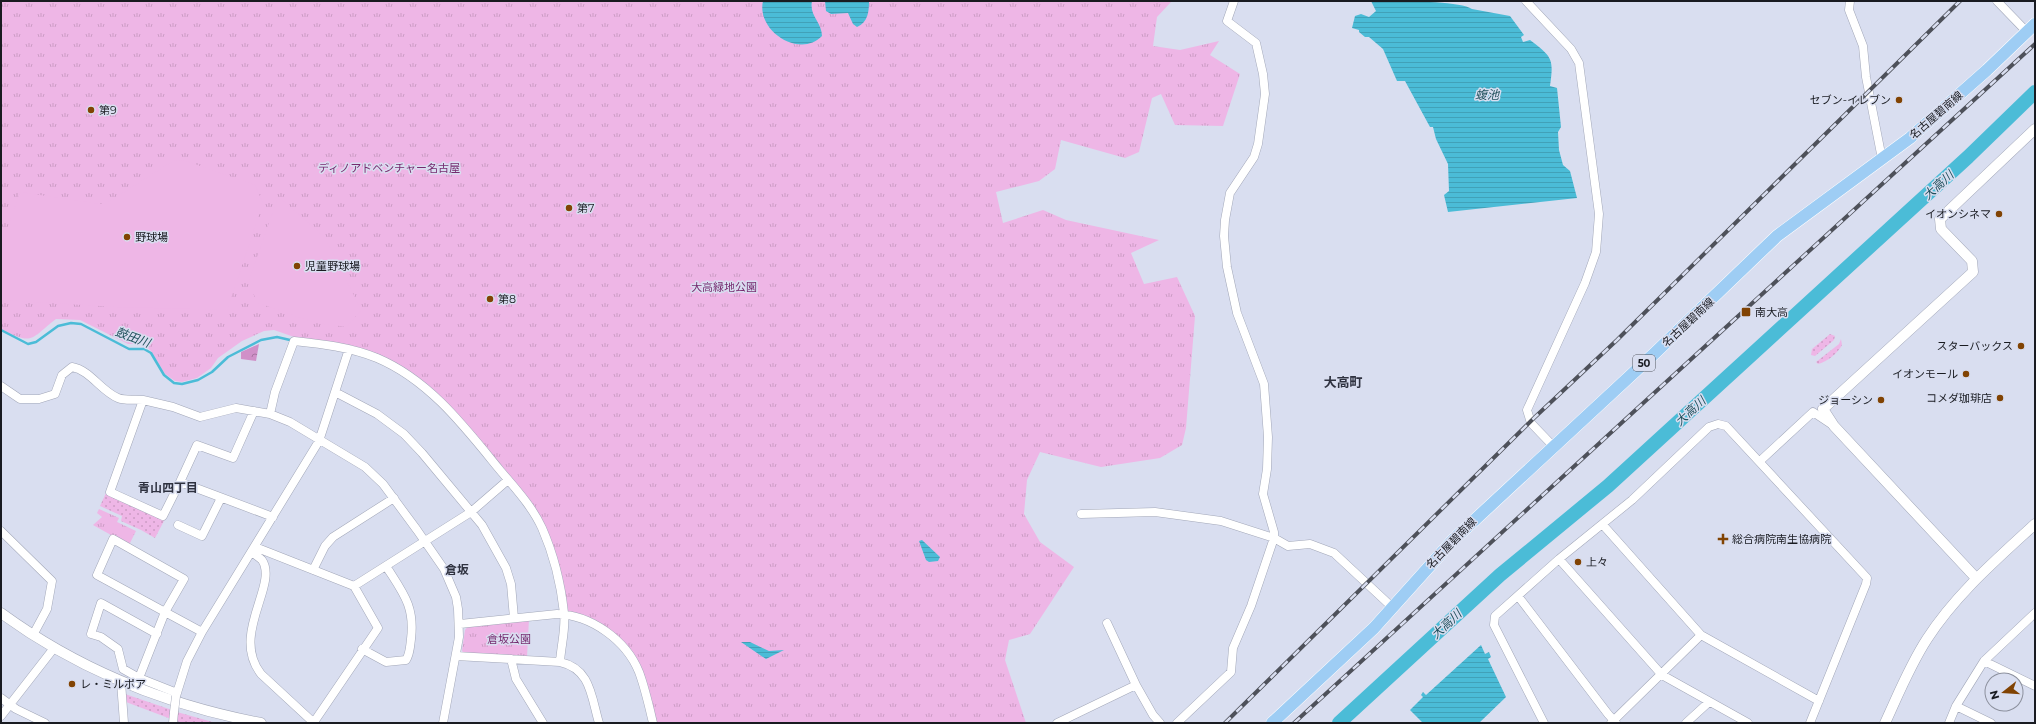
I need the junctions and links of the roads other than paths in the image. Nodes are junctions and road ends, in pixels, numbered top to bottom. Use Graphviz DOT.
graph roads {
  1 [pos="1234,1"];
  2 [pos="1526,1"];
  3 [pos="1850,1"];
  4 [pos="1997,1"];
  5 [pos="2031,28"];
  6 [pos="2035,129"];
  7 [pos="1882,159"];
  8 [pos="348,349"];
  9 [pos="1,386"];
  10 [pos="335,392"];
  11 [pos="143,400"];
  12 [pos="254,411"];
  13 [pos="270,414"];
  14 [pos="1834,426"];
  15 [pos="319,441"];
  16 [pos="1554,447"];
  17 [pos="1760,461"];
  18 [pos="508,480"];
  19 [pos="180,482"];
  20 [pos="221,498"];
  21 [pos="394,498"];
  22 [pos="471,512"];
  23 [pos="1081,514"];
  24 [pos="273,517"];
  25 [pos="178,524"];
  26 [pos="2035,524"];
  27 [pos="1603,525"];
  28 [pos="1,531"];
  29 [pos="1274,538"];
  30 [pos="424,541"];
  31 [pos="254,550"];
  32 [pos="1559,558"];
  33 [pos="386,566"];
  34 [pos="313,570"];
  35 [pos="1976,578"];
  36 [pos="354,586"];
  37 [pos="1518,596"];
  38 [pos="1392,607"];
  39 [pos="165,612"];
  40 [pos="1,613"];
  41 [pos="2035,613"];
  42 [pos="564,614"];
  43 [pos="514,618"];
  44 [pos="2026,622"];
  45 [pos="1107,623"];
  46 [pos="460,624"];
  47 [pos="2035,626"];
  48 [pos="202,632"];
  49 [pos="157,634"];
  50 [pos="33,635"];
  51 [pos="1701,635"];
  52 [pos="54,648"];
  53 [pos="362,649"];
  54 [pos="456,656"];
  55 [pos="511,659"];
  56 [pos="1984,661"];
  57 [pos="560,662"];
  58 [pos="1662,675"];
  59 [pos="139,678"];
  60 [pos="121,682"];
  61 [pos="1136,685"];
  62 [pos="2035,686"];
  63 [pos="176,694"];
  64 [pos="1,698"];
  65 [pos="1709,702"];
  66 [pos="1819,702"];
  67 [pos="9,705"];
  68 [pos="1956,706"];
  69 [pos="1,716"];
  70 [pos="1614,722"];
  71 [pos="45,723"];
  72 [pos="124,723"];
  73 [pos="173,723"];
  74 [pos="261,723"];
  75 [pos="314,723"];
  76 [pos="443,723"];
  77 [pos="544,723"];
  78 [pos="599,723"];
  79 [pos="653,723"];
  80 [pos="1057,723"];
  81 [pos="1160,723"];
  82 [pos="1176,723"];
  83 [pos="1272,723"];
  84 [pos="1544,723"];
  85 [pos="1686,723"];
  86 [pos="1748,723"];
  87 [pos="1810,723"];
  88 [pos="1885,723"];
  89 [pos="1949,723"];
  90 [pos="1991,723"];
  1 -- 29 [label="street"];
  2 -- 16 [label="street"];
  3 -- 7 [label="street"];
  4 -- 5 [label="street"];
  5 -- 7 [label="main road, 名古屋碧南線 / 50"];
  6 -- 14 [label="street"];
  7 -- 16 [label="main road, 名古屋碧南線 / 50"];
  8 -- 10 [label="street"];
  8 -- 13 [label="street"];
  8 -- 18 [label="street"];
  9 -- 11 [label="street"];
  10 -- 15 [label="street"];
  10 -- 22 [label="street"];
  11 -- 12 [label="street"];
  11 -- 19 [label="street"];
  12 -- 13 [label="street"];
  12 -- 19 [label="street"];
  13 -- 15 [label="street"];
  14 -- 17 [label="street"];
  14 -- 35 [label="street"];
  15 -- 21 [label="street"];
  15 -- 24 [label="street"];
  16 -- 38 [label="main road, 名古屋碧南線 / 50"];
  17 -- 27 [label="street"];
  17 -- 66 [label="street"];
  18 -- 22 [label="street"];
  18 -- 42 [label="street"];
  19 -- 20 [label="street"];
  20 -- 24 [label="street"];
  20 -- 25 [label="street"];
  21 -- 30 [label="street"];
  21 -- 34 [label="street"];
  22 -- 30 [label="street"];
  22 -- 43 [label="street"];
  23 -- 29 [label="street"];
  24 -- 31 [label="street"];
  26 -- 35 [label="street"];
  27 -- 32 [label="street"];
  27 -- 51 [label="street"];
  28 -- 50 [label="street"];
  29 -- 38 [label="street"];
  29 -- 82 [label="street"];
  30 -- 33 [label="street"];
  30 -- 46 [label="street"];
  31 -- 34 [label="street"];
  31 -- 48 [label="street"];
  31 -- 75 [label="street"];
  32 -- 37 [label="street"];
  32 -- 58 [label="street"];
  33 -- 36 [label="street"];
  33 -- 53 [label="street"];
  34 -- 36 [label="street"];
  35 -- 88 [label="street"];
  36 -- 53 [label="street"];
  37 -- 70 [label="street"];
  37 -- 84 [label="street"];
  38 -- 83 [label="main road, 名古屋碧南線 / 50"];
  39 -- 39 [label="street"];
  39 -- 48 [label="street"];
  39 -- 49 [label="street"];
  40 -- 50 [label="street"];
  41 -- 44 [label="street"];
  42 -- 43 [label="street"];
  42 -- 57 [label="street"];
  42 -- 79 [label="street"];
  43 -- 46 [label="street"];
  44 -- 47 [label="street"];
  44 -- 56 [label="street"];
  45 -- 61 [label="street"];
  46 -- 54 [label="street"];
  48 -- 63 [label="street"];
  49 -- 59 [label="street"];
  49 -- 59 [label="street"];
  50 -- 52 [label="street"];
  51 -- 58 [label="street"];
  51 -- 66 [label="street"];
  52 -- 60 [label="street"];
  52 -- 67 [label="street"];
  53 -- 75 [label="street"];
  54 -- 55 [label="street"];
  54 -- 76 [label="street"];
  55 -- 57 [label="street"];
  55 -- 77 [label="street"];
  56 -- 62 [label="street"];
  56 -- 68 [label="street"];
  57 -- 78 [label="street"];
  58 -- 65 [label="street"];
  58 -- 70 [label="street"];
  59 -- 63 [label="street"];
  60 -- 72 [label="street"];
  60 -- 74 [label="street"];
  61 -- 80 [label="street"];
  61 -- 81 [label="street"];
  63 -- 73 [label="street, bridge"];
  64 -- 67 [label="street"];
  65 -- 85 [label="street"];
  65 -- 86 [label="street"];
  66 -- 87 [label="street"];
  67 -- 69 [label="street"];
  67 -- 71 [label="street"];
  68 -- 89 [label="street"];
  68 -- 90 [label="street"];
}
